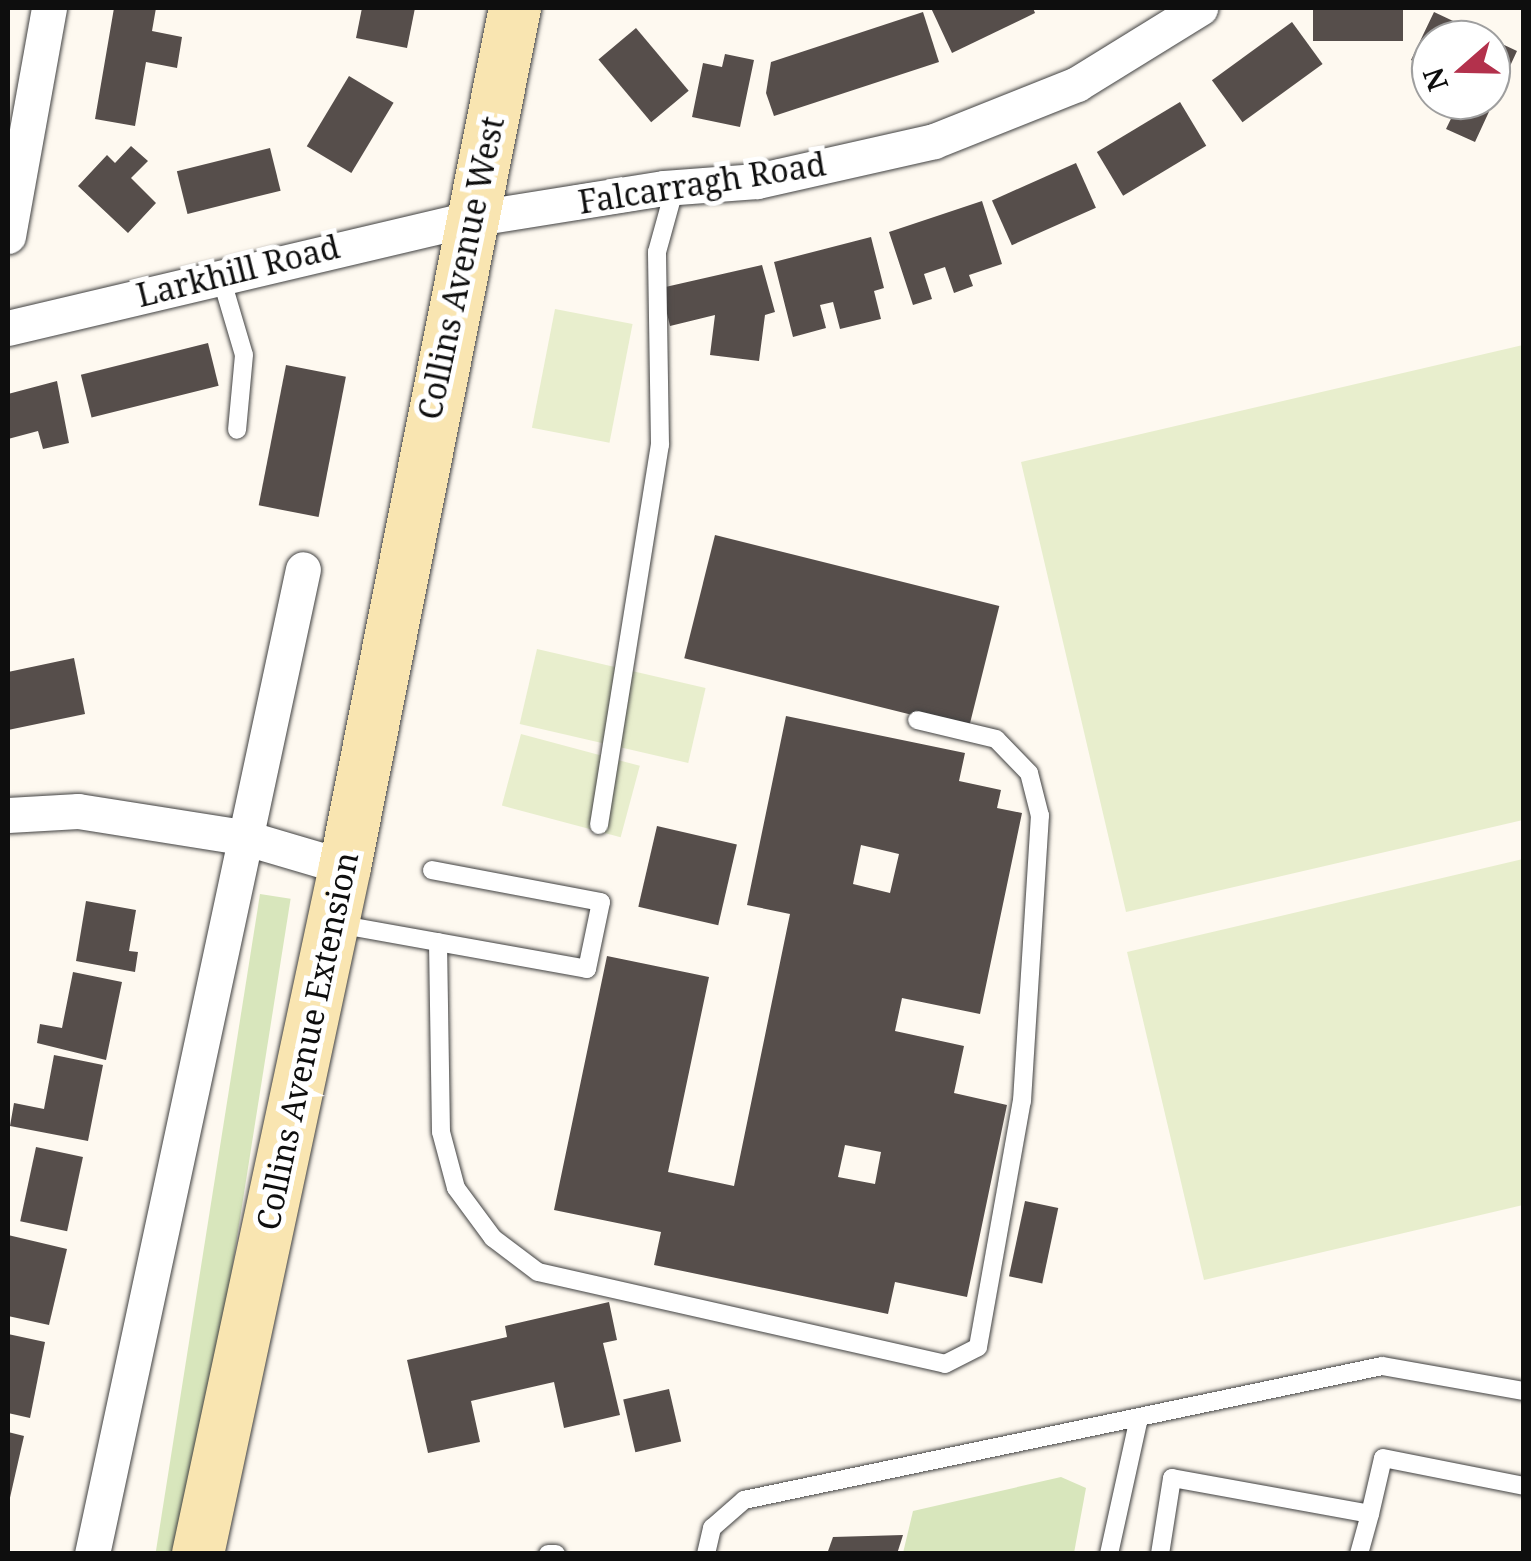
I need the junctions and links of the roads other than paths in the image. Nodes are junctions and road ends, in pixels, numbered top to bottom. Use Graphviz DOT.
graph roads {
  1 [pos="49,8"];
  2 [pos="515,8"];
  3 [pos="1200,8"];
  4 [pos="676,187"];
  5 [pos="470,218"];
  6 [pos="8,236"];
  7 [pos="220,274"];
  8 [pos="8,328"];
  9 [pos="237,430"];
  10 [pos="408,528"];
  11 [pos="303,570"];
  12 [pos="917,720"];
  13 [pos="8,815"];
  14 [pos="600,826"];
  15 [pos="243,837"];
  16 [pos="345,866"];
  17 [pos="432,870"];
  18 [pos="332,923"];
  19 [pos="438,942"];
  20 [pos="1524,1391"];
  21 [pos="1140,1418"];
  22 [pos="1524,1486"];
  23 [pos="1370,1514"];
  24 [pos="92,1554"];
  25 [pos="198,1554"];
  26 [pos="706,1554"];
  27 [pos="1109,1554"];
  28 [pos="1160,1554"];
  29 [pos="1359,1554"];
  1 -- 6 [label="street"];
  2 -- 5 [label="main road, Collins Avenue West"];
  3 -- 4 [label="street, Falcarragh Road"];
  4 -- 5 [label="street, Falcarragh Road"];
  4 -- 14 [label="lane"];
  5 -- 7 [label="street, Larkhill Road"];
  5 -- 10 [label="main road, Collins Avenue West"];
  7 -- 8 [label="street, Larkhill Road"];
  7 -- 9 [label="lane"];
  10 -- 16 [label="main road, Collins Avenue Extension"];
  11 -- 15 [label="street"];
  12 -- 19 [label="lane"];
  13 -- 15 [label="street"];
  15 -- 16 [label="street"];
  15 -- 24 [label="street"];
  16 -- 18 [label="main road, Collins Avenue Extension"];
  17 -- 19 [label="lane"];
  18 -- 19 [label="lane"];
  18 -- 25 [label="main road, Collins Avenue Extension"];
  20 -- 21 [label="lane"];
  21 -- 26 [label="lane"];
  21 -- 27 [label="lane"];
  22 -- 23 [label="lane"];
  23 -- 28 [label="lane"];
  23 -- 29 [label="lane"];
}
